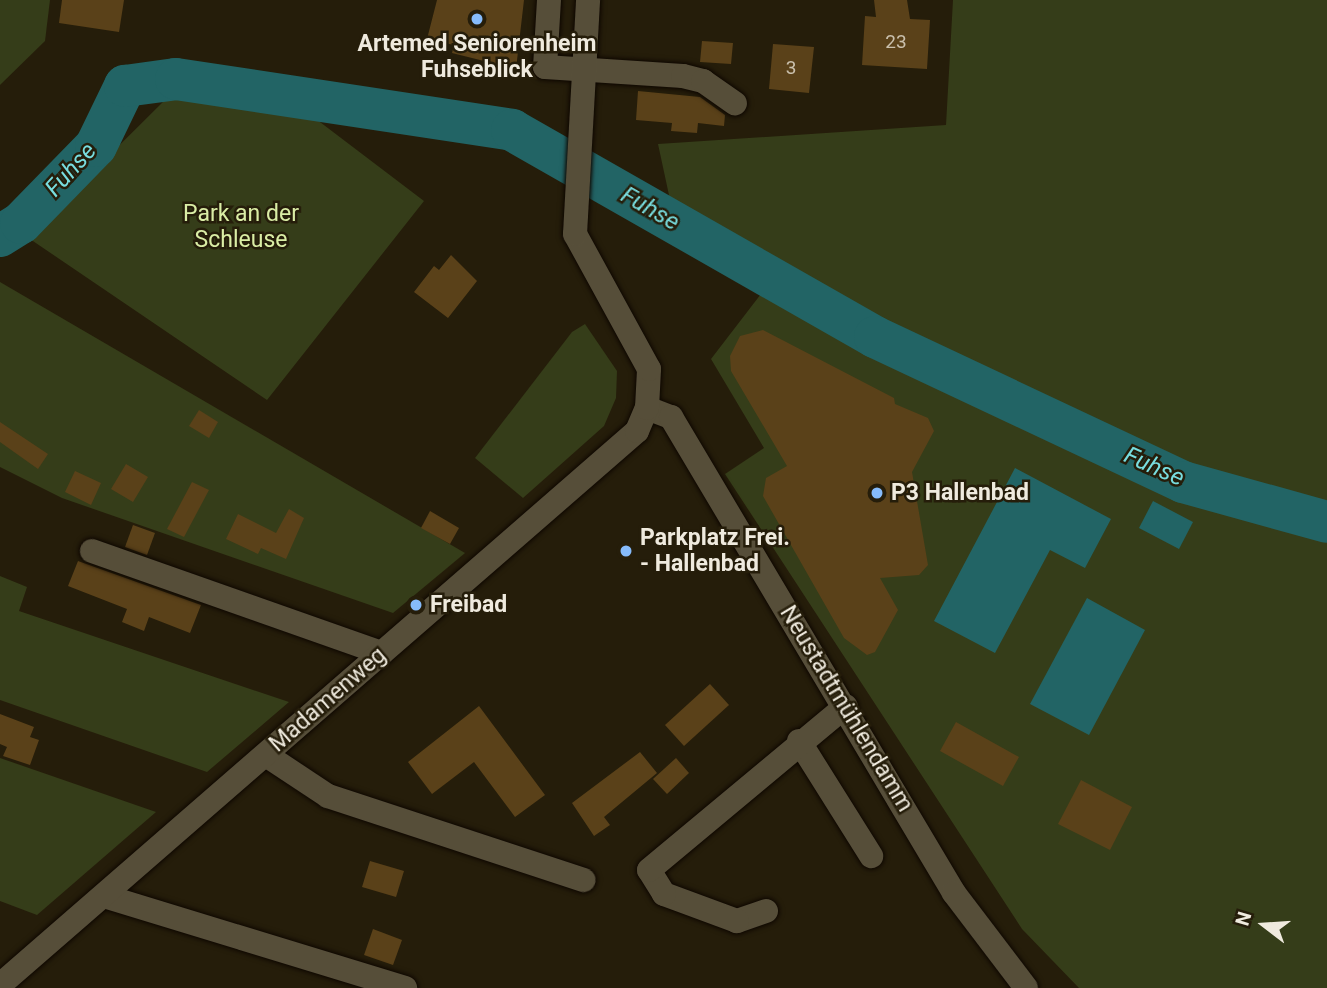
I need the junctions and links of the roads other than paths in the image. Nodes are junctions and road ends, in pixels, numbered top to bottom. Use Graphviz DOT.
graph roads {
  1 [pos="550,0"];
  2 [pos="587,0"];
  3 [pos="584,70"];
  4 [pos="735,103"];
  5 [pos="647,408"];
  6 [pos="92,551"];
  7 [pos="382,653"];
  8 [pos="846,706"];
  9 [pos="799,741"];
  10 [pos="266,755"];
  11 [pos="871,856"];
  12 [pos="584,880"];
  13 [pos="104,896"];
  14 [pos="766,911"];
  15 [pos="0,985"];
  16 [pos="405,988"];
  17 [pos="1026,988"];
  1 -- 3 [label="street"];
  2 -- 3 [label="street"];
  3 -- 4 [label="street"];
  3 -- 5 [label="street"];
  5 -- 7 [label="street, Madamenweg"];
  5 -- 8 [label="street, Neustadtmühlendamm"];
  6 -- 7 [label="street"];
  7 -- 10 [label="street, Madamenweg"];
  8 -- 9 [label="street"];
  8 -- 17 [label="street, Neustadtmühlendamm"];
  9 -- 11 [label="street"];
  9 -- 14 [label="street"];
  10 -- 12 [label="street"];
  10 -- 13 [label="street, Madamenweg"];
  13 -- 15 [label="street, Madamenweg"];
  13 -- 16 [label="street"];
}
